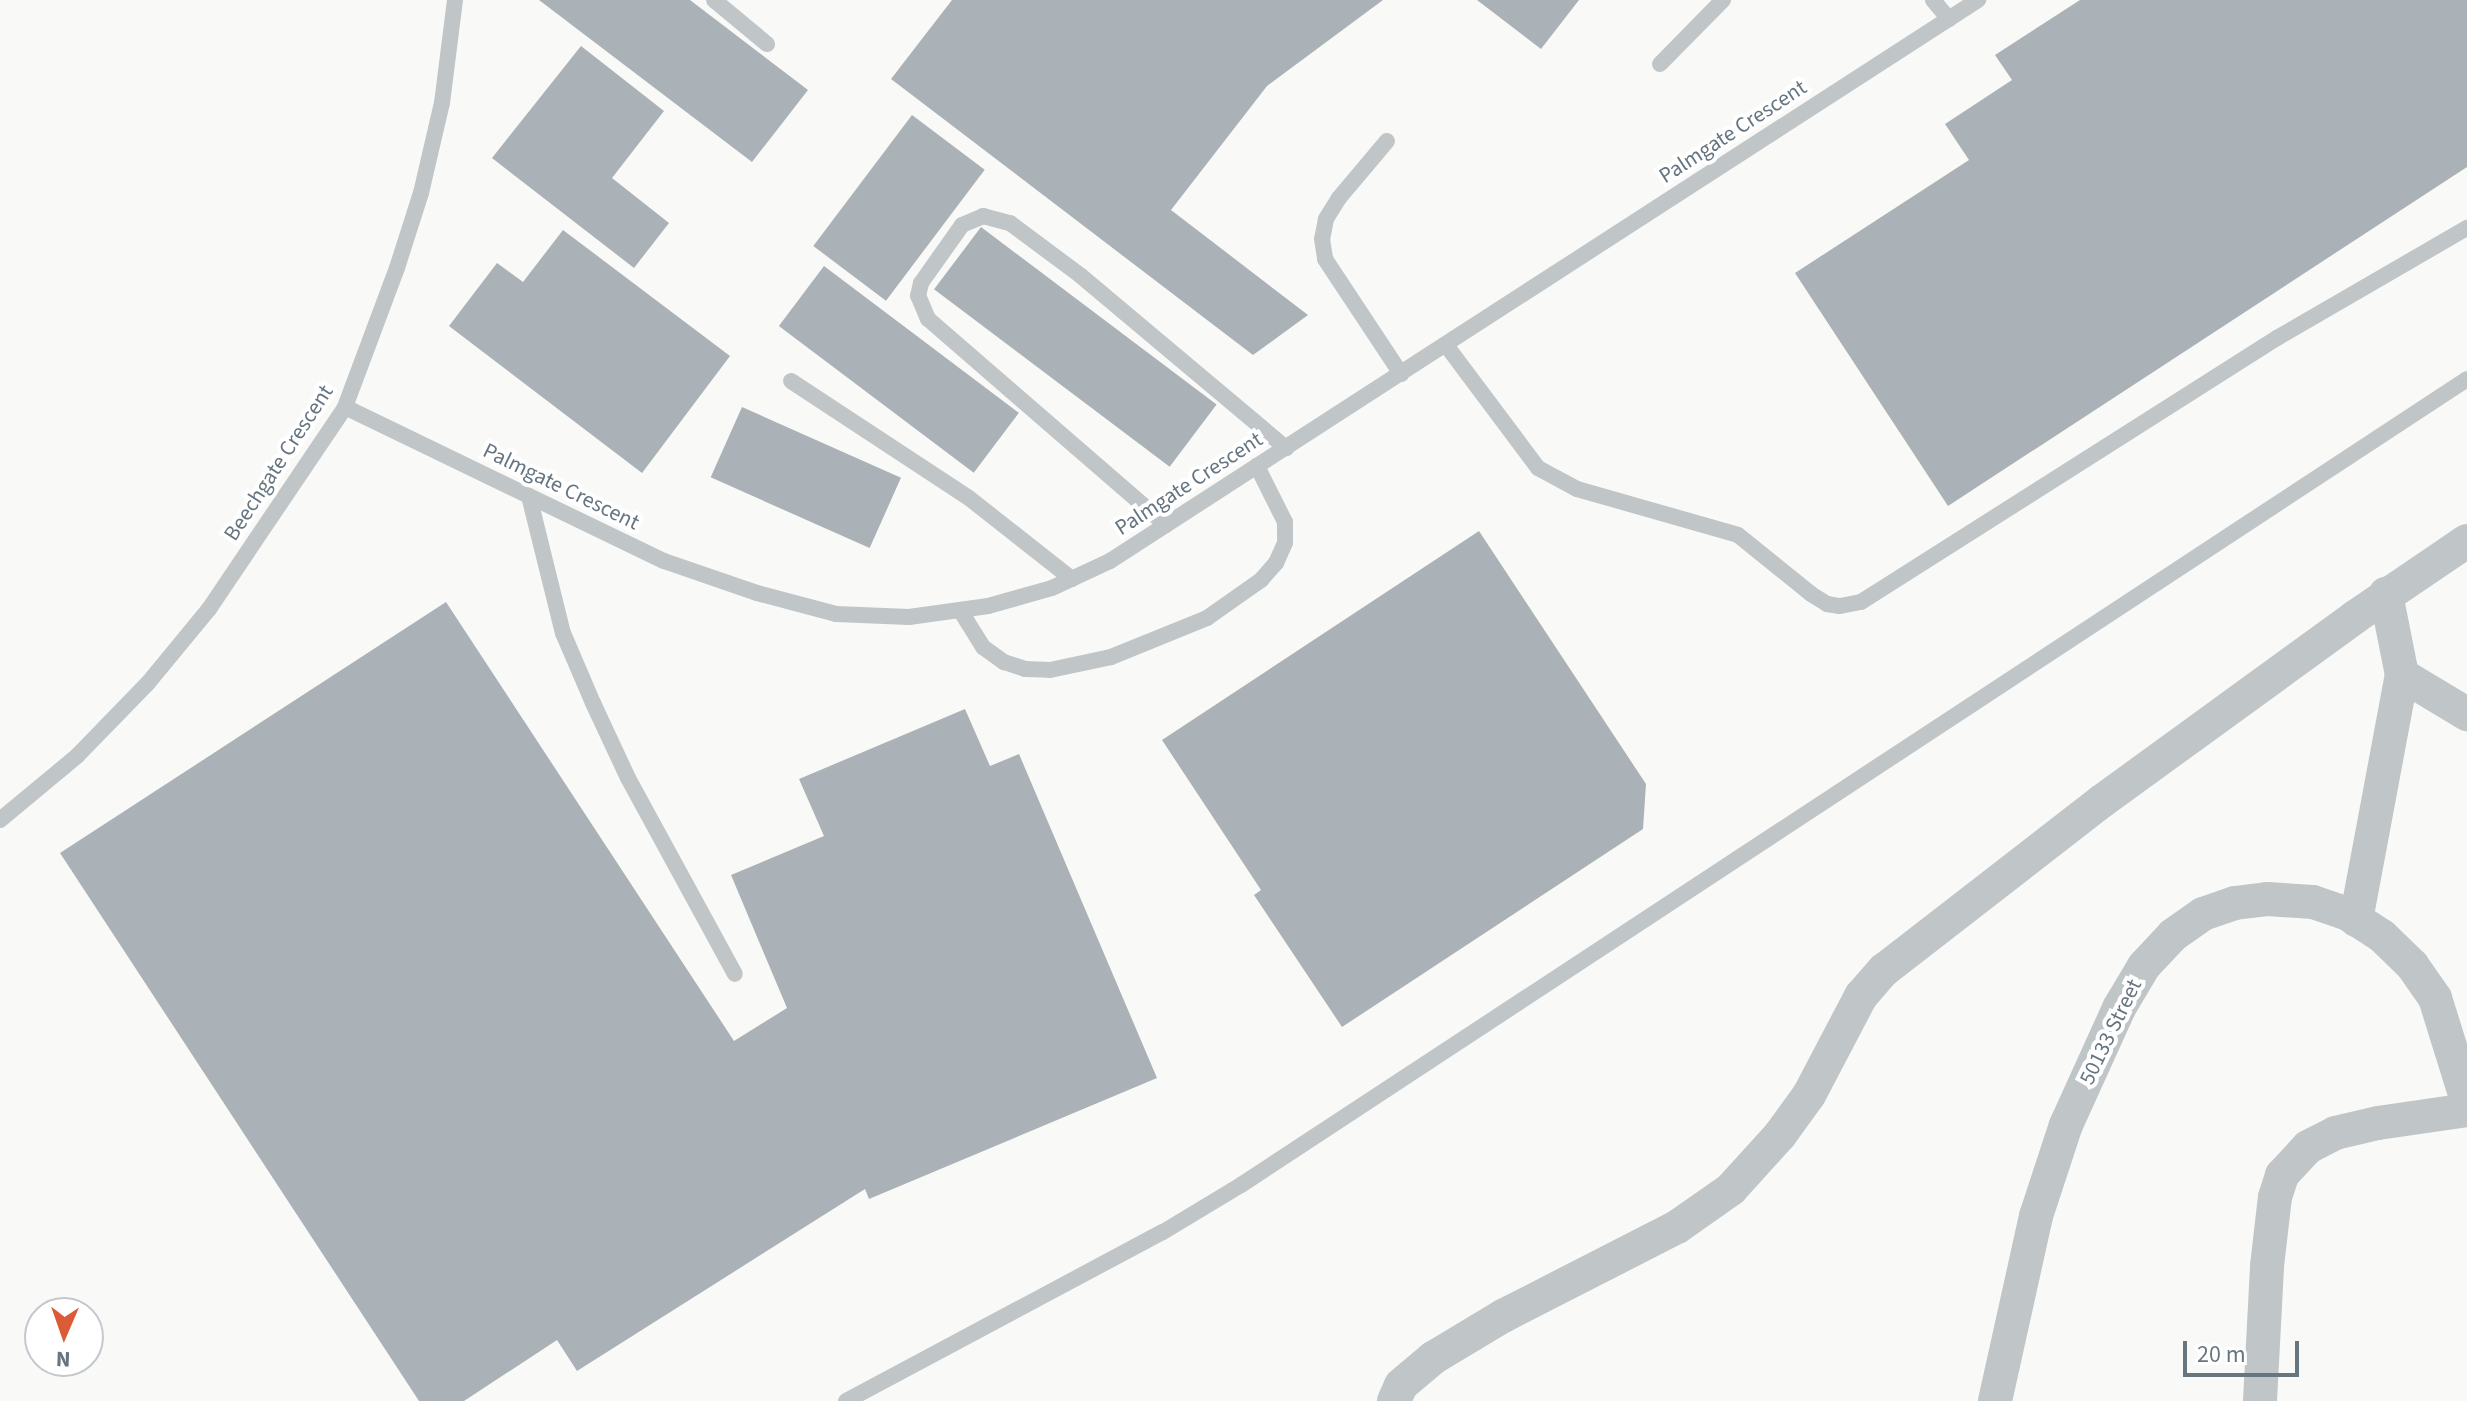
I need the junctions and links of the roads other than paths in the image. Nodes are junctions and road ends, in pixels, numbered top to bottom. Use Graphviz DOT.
graph roads {
  1 [pos="455,0"];
  2 [pos="714,0"];
  3 [pos="1723,0"];
  4 [pos="1933,0"];
  5 [pos="1978,0"];
  6 [pos="1949,19"];
  7 [pos="767,44"];
  8 [pos="1660,64"];
  9 [pos="1387,141"];
  10 [pos="2467,228"];
  11 [pos="1446,345"];
  12 [pos="1401,374"];
  13 [pos="2467,379"];
  14 [pos="791,381"];
  15 [pos="345,407"];
  16 [pos="1286,448"];
  17 [pos="1257,466"];
  18 [pos="529,496"];
  19 [pos="1166,525"];
  20 [pos="2467,541"];
  21 [pos="1072,579"];
  22 [pos="2386,594"];
  23 [pos="960,610"];
  24 [pos="2402,675"];
  25 [pos="2467,714"];
  26 [pos="0,820"];
  27 [pos="2356,920"];
  28 [pos="735,974"];
  29 [pos="2467,1101"];
  30 [pos="2467,1110"];
  31 [pos="846,1401"];
  32 [pos="1394,1401"];
  33 [pos="1995,1401"];
  34 [pos="2260,1401"];
  1 -- 15 [label="lane, Beechgate Crescent"];
  2 -- 7 [label="lane"];
  3 -- 8 [label="lane"];
  4 -- 6 [label="lane"];
  5 -- 6 [label="lane, Palmgate Crescent"];
  6 -- 11 [label="lane, Palmgate Crescent"];
  9 -- 12 [label="lane"];
  10 -- 11 [label="lane"];
  11 -- 12 [label="lane, Palmgate Crescent"];
  12 -- 16 [label="lane, Palmgate Crescent"];
  13 -- 31 [label="lane"];
  14 -- 21 [label="lane"];
  15 -- 18 [label="lane, Palmgate Crescent"];
  15 -- 26 [label="lane, Beechgate Crescent"];
  16 -- 17 [label="lane, Palmgate Crescent"];
  16 -- 19 [label="lane"];
  17 -- 19 [label="lane, Palmgate Crescent"];
  17 -- 23 [label="lane"];
  18 -- 23 [label="lane, Palmgate Crescent"];
  18 -- 28 [label="lane"];
  19 -- 21 [label="lane, Palmgate Crescent"];
  20 -- 22 [label="street"];
  21 -- 23 [label="lane, Palmgate Crescent"];
  22 -- 24 [label="street"];
  22 -- 32 [label="street"];
  24 -- 25 [label="street"];
  24 -- 27 [label="street"];
  27 -- 29 [label="street, 50133 Street"];
  27 -- 33 [label="street, 50133 Street"];
  30 -- 34 [label="street"];
}
